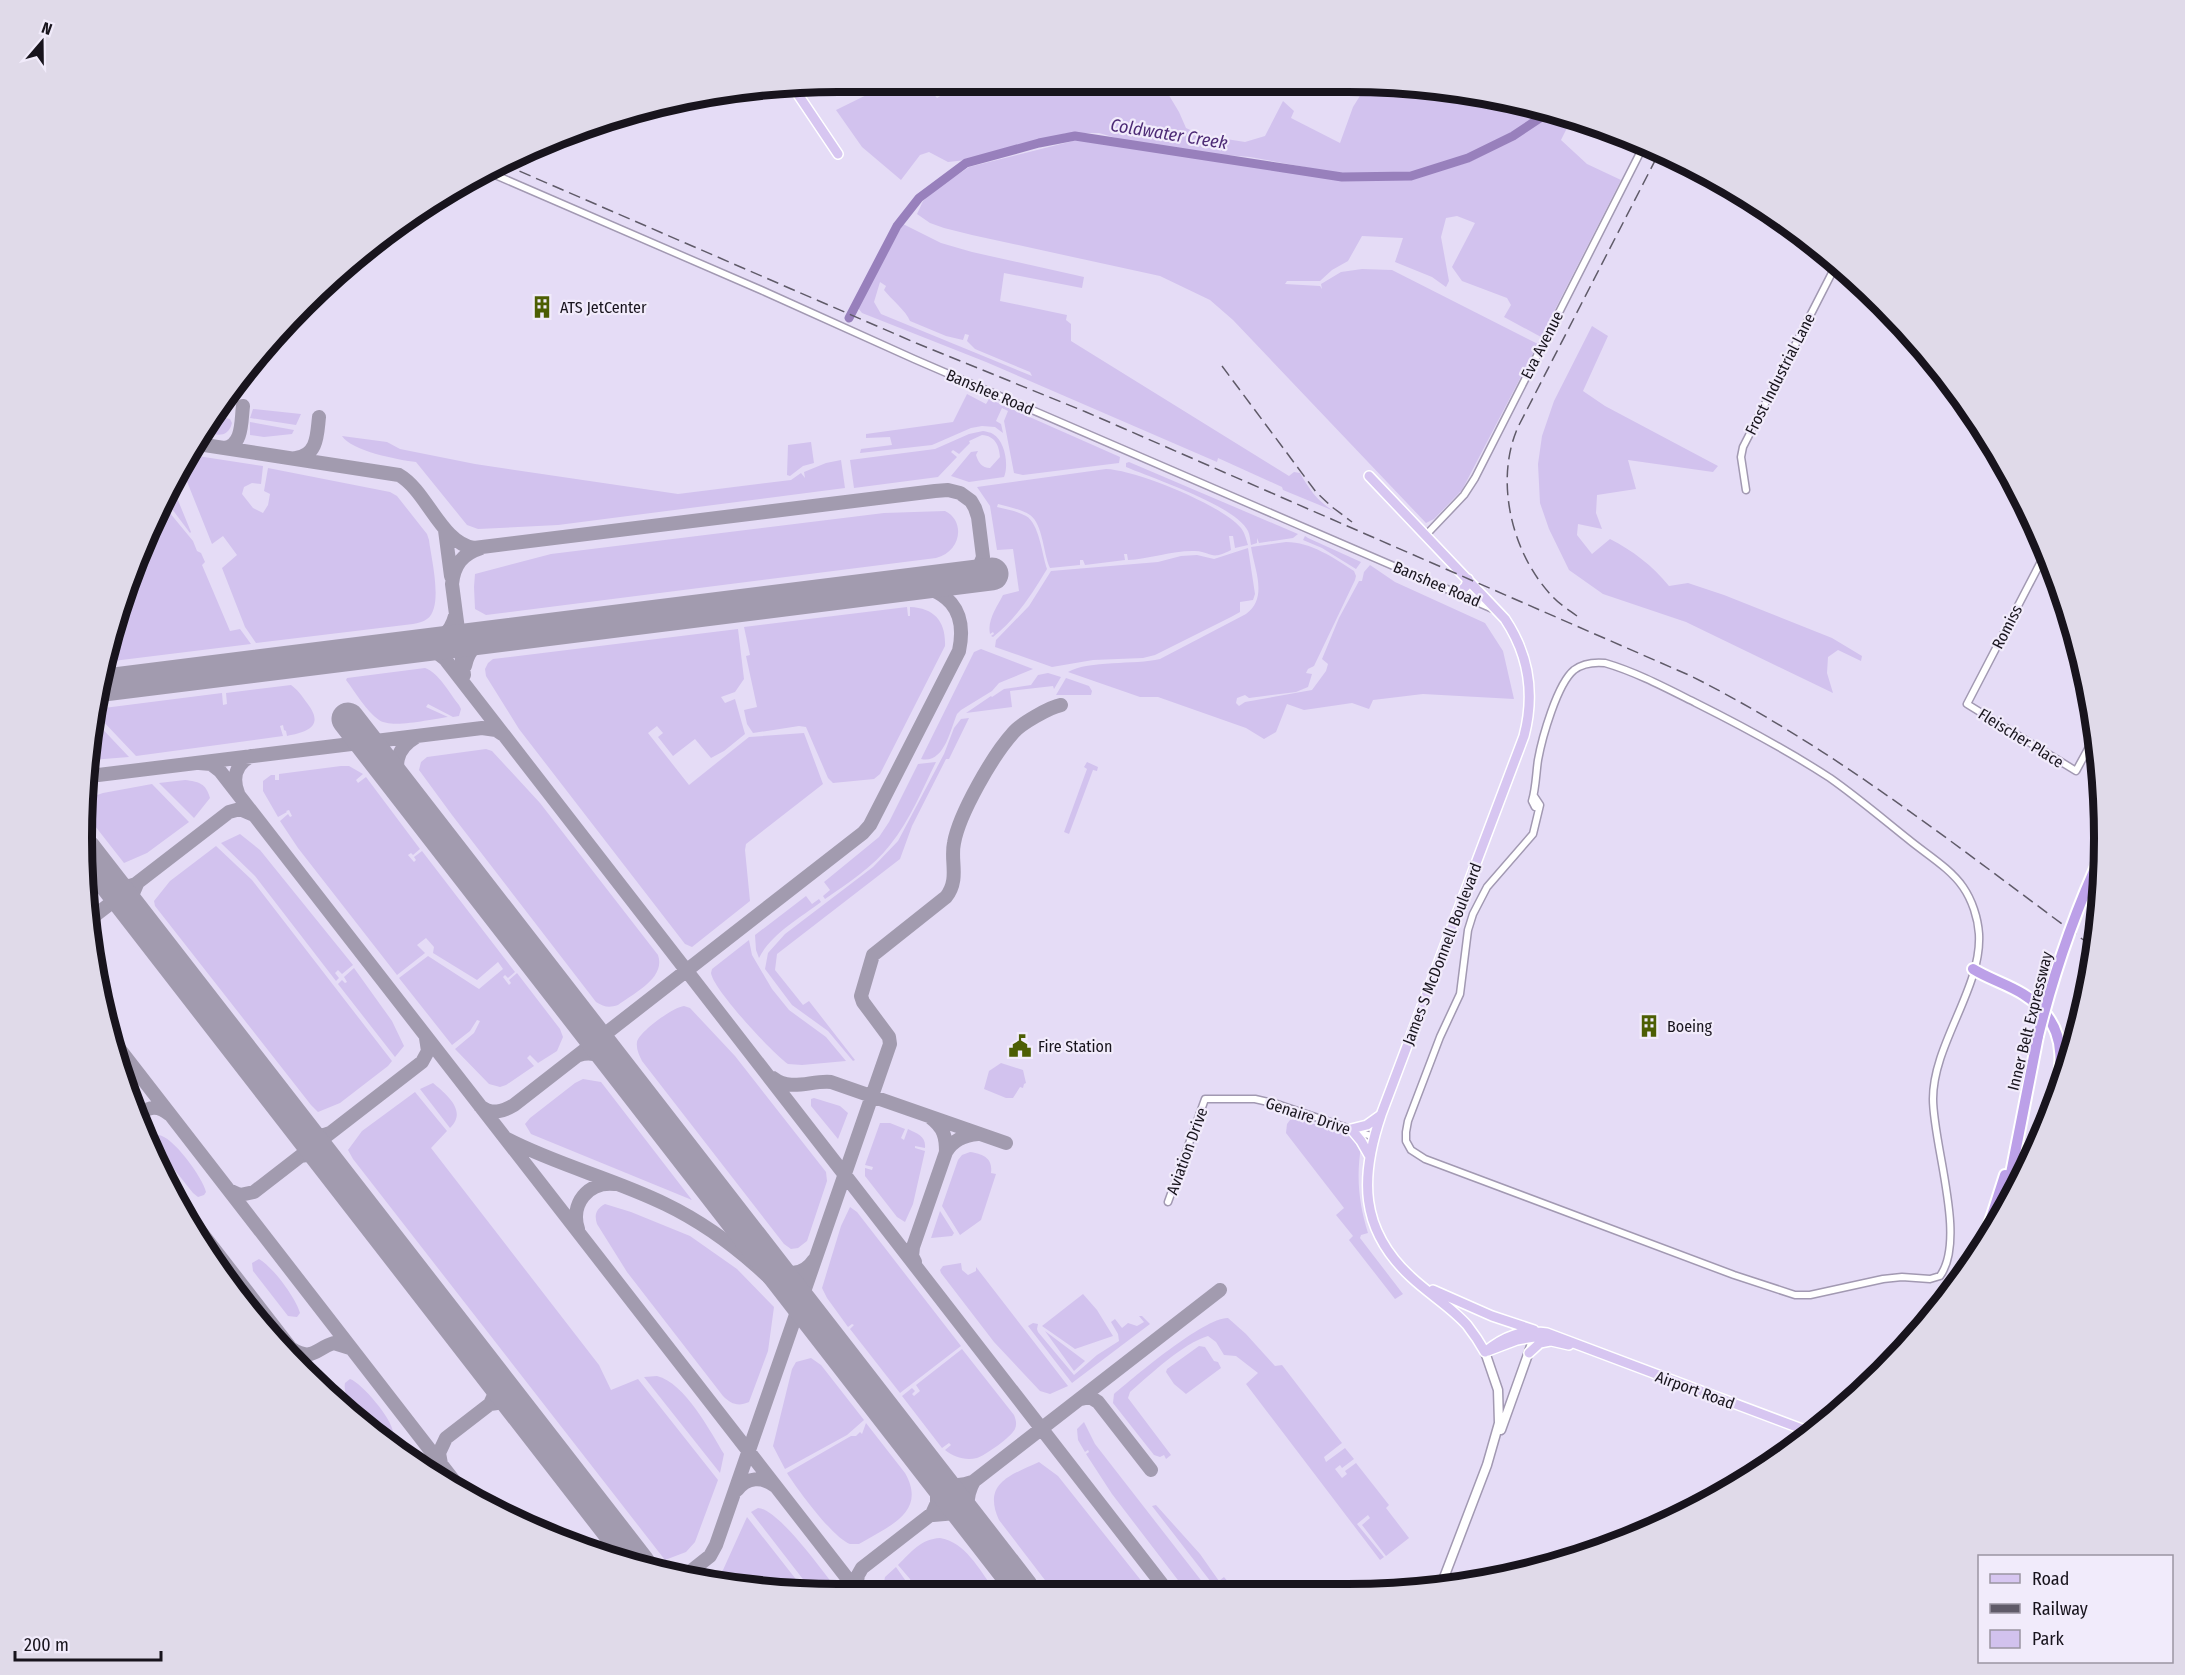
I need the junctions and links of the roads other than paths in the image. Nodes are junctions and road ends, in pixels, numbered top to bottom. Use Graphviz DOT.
graph roads {
  1 [pos="797,93"];
  2 [pos="1641,152"];
  3 [pos="838,154"];
  4 [pos="495,175"];
  5 [pos="1833,272"];
  6 [pos="1370,476"];
  7 [pos="1746,490"];
  8 [pos="1426,535"];
  9 [pos="2041,562"];
  10 [pos="1468,579"];
  11 [pos="1458,594"];
  12 [pos="1496,610"];
  13 [pos="1967,704"];
  14 [pos="2088,749"];
  15 [pos="2092,876"];
  16 [pos="1973,969"];
  17 [pos="2063,1046"];
  18 [pos="2060,1056"];
  19 [pos="1205,1099"];
  20 [pos="1381,1115"];
  21 [pos="1351,1129"];
  22 [pos="1374,1137"];
  23 [pos="2017,1144"];
  24 [pos="1369,1155"];
  25 [pos="2010,1181"];
  26 [pos="1168,1202"];
  27 [pos="1996,1207"];
  28 [pos="1415,1281"];
  29 [pos="1535,1334"];
  30 [pos="1551,1341"];
  31 [pos="1580,1347"];
  32 [pos="1485,1352"];
  33 [pos="1529,1353"];
  34 [pos="1802,1429"];
  35 [pos="1494,1447"];
  36 [pos="1444,1577"];
  1 -- 3 [label="main road"];
  2 -- 8 [label="street, Eva Avenue"];
  4 -- 11 [label="street, Banshee Road"];
  5 -- 7 [label="street, Frost Industrial Lane"];
  6 -- 8 [label="main road, James S McDonnell Boulevard"];
  8 -- 10 [label="main road, James S McDonnell Boulevard"];
  9 -- 13 [label="street, Romiss"];
  10 -- 11 [label="main road"];
  10 -- 12 [label="main road, James S McDonnell Boulevard"];
  11 -- 12 [label="street, Banshee Road"];
  12 -- 20 [label="main road, James S McDonnell Boulevard"];
  13 -- 14 [label="street, Fleischer Place"];
  15 -- 23 [label="highway, Inner Belt Expressway, bridge"];
  16 -- 16 [label="street"];
  16 -- 17 [label="highway"];
  16 -- 18 [label="highway"];
  19 -- 21 [label="street, Genaire Drive"];
  19 -- 26 [label="street, Aviation Drive"];
  20 -- 21 [label="main road"];
  20 -- 22 [label="main road, James S McDonnell Boulevard"];
  21 -- 22 [label="street, Genaire Drive"];
  21 -- 24 [label="main road"];
  22 -- 24 [label="main road, James S McDonnell Boulevard"];
  23 -- 25 [label="highway, Inner Belt Expressway"];
  23 -- 27 [label="highway"];
  24 -- 28 [label="main road, James S McDonnell Boulevard"];
  28 -- 29 [label="main road, Airport Road"];
  28 -- 32 [label="main road, James S McDonnell Boulevard"];
  29 -- 30 [label="main road, Airport Road"];
  29 -- 31 [label="main road, Airport Road"];
  29 -- 32 [label="main road, Airport Road"];
  29 -- 33 [label="street, James S McDonnell Boulevard"];
  30 -- 31 [label="main road, Airport Road"];
  30 -- 33 [label="main road"];
  31 -- 34 [label="main road, Airport Road"];
  32 -- 35 [label="street, James S McDonnell Boulevard"];
  33 -- 35 [label="street, James S McDonnell Boulevard"];
  35 -- 36 [label="street, James S McDonnell Boulevard"];
}
